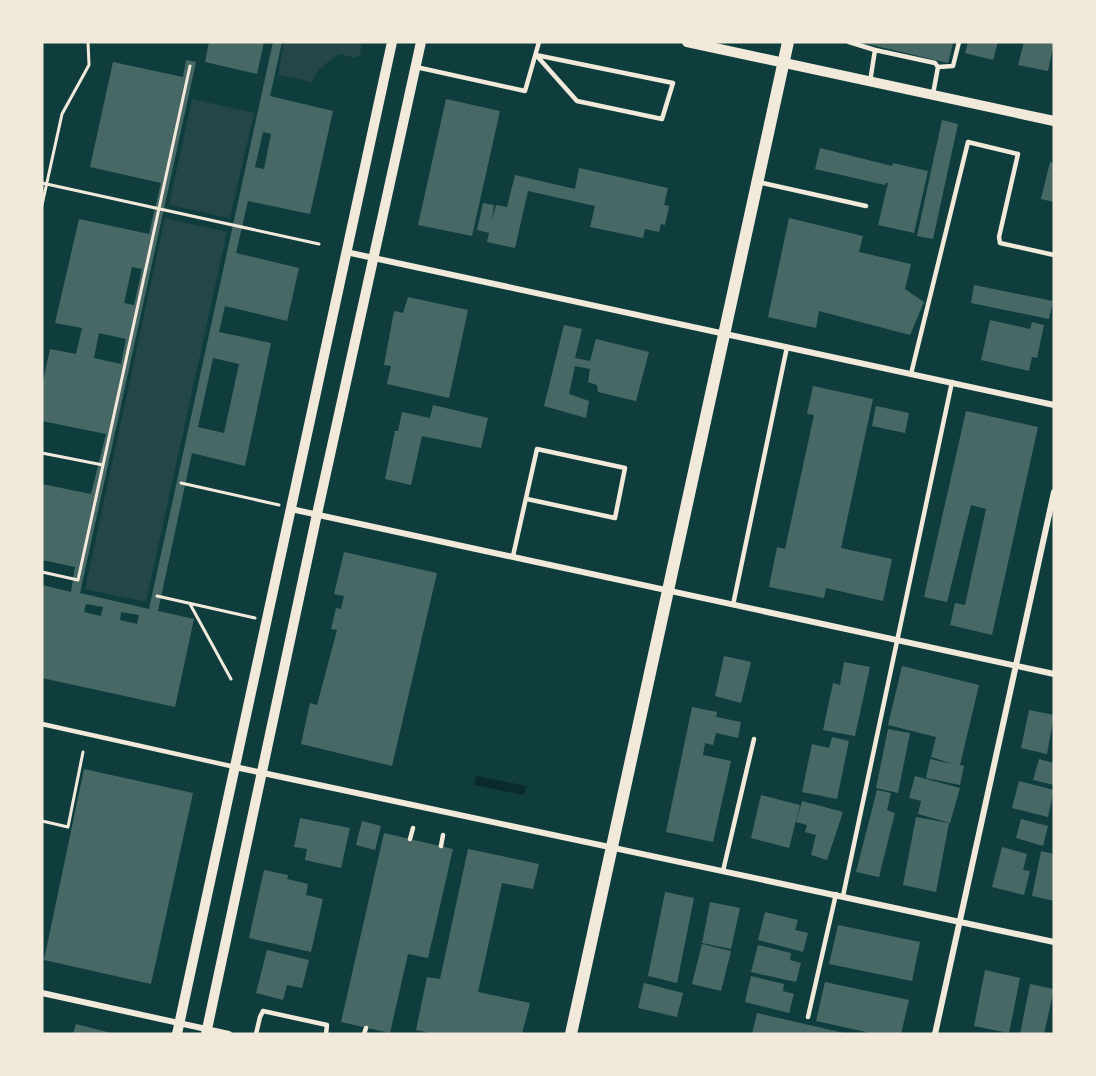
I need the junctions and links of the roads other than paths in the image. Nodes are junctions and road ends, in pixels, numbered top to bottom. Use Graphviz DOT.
graph roads {
  1 [pos="392,42"];
  2 [pos="421,42"];
  3 [pos="539,42"];
  4 [pos="687,42"];
  5 [pos="788,42"];
  6 [pos="849,42"];
  7 [pos="959,42"];
  8 [pos="718,45"];
  9 [pos="876,50"];
  10 [pos="536,55"];
  11 [pos="783,63"];
  12 [pos="416,67"];
  13 [pos="938,67"];
  14 [pos="870,81"];
  15 [pos="932,95"];
  16 [pos="1054,121"];
  17 [pos="758,182"];
  18 [pos="866,206"];
  19 [pos="346,252"];
  20 [pos="1054,255"];
  21 [pos="374,258"];
  22 [pos="724,333"];
  23 [pos="788,347"];
  24 [pos="911,374"];
  25 [pos="952,382"];
  26 [pos="1054,405"];
  27 [pos="1054,492"];
  28 [pos="526,499"];
  29 [pos="291,509"];
  30 [pos="317,514"];
  31 [pos="513,556"];
  32 [pos="668,591"];
  33 [pos="733,605"];
  34 [pos="896,640"];
  35 [pos="1016,666"];
  36 [pos="1054,674"];
  37 [pos="42,724"];
  38 [pos="754,739"];
  39 [pos="235,767"];
  40 [pos="263,774"];
  41 [pos="413,828"];
  42 [pos="443,834"];
  43 [pos="410,839"];
  44 [pos="441,846"];
  45 [pos="612,848"];
  46 [pos="723,871"];
  47 [pos="839,895"];
  48 [pos="960,921"];
  49 [pos="1054,942"];
  50 [pos="42,993"];
  51 [pos="808,1017"];
  52 [pos="178,1029"];
  53 [pos="207,1032"];
  54 [pos="229,1034"];
  55 [pos="256,1034"];
  56 [pos="326,1034"];
  57 [pos="571,1034"];
  58 [pos="935,1034"];
  1 -- 19 [label="street"];
  2 -- 12 [label="street"];
  3 -- 10 [label="lane"];
  4 -- 8 [label="street"];
  5 -- 11 [label="main road"];
  6 -- 9 [label="lane"];
  7 -- 13 [label="lane"];
  8 -- 11 [label="street"];
  9 -- 13 [label="lane"];
  9 -- 14 [label="lane"];
  10 -- 10 [label="lane"];
  10 -- 12 [label="lane"];
  11 -- 14 [label="street"];
  11 -- 17 [label="main road"];
  12 -- 21 [label="street"];
  13 -- 15 [label="lane"];
  14 -- 15 [label="street"];
  15 -- 16 [label="street"];
  17 -- 18 [label="lane"];
  17 -- 22 [label="main road"];
  19 -- 21 [label="street"];
  19 -- 29 [label="street"];
  20 -- 24 [label="lane"];
  21 -- 22 [label="street"];
  21 -- 30 [label="street"];
  22 -- 23 [label="street"];
  22 -- 32 [label="main road"];
  23 -- 24 [label="street"];
  23 -- 33 [label="lane"];
  24 -- 25 [label="street"];
  25 -- 26 [label="street"];
  25 -- 34 [label="lane"];
  27 -- 35 [label="street"];
  28 -- 28 [label="lane"];
  28 -- 31 [label="lane"];
  29 -- 30 [label="street"];
  29 -- 39 [label="street"];
  30 -- 31 [label="street"];
  30 -- 40 [label="street"];
  31 -- 32 [label="street"];
  32 -- 33 [label="street"];
  32 -- 45 [label="main road"];
  33 -- 34 [label="street"];
  34 -- 35 [label="street"];
  34 -- 47 [label="lane"];
  35 -- 36 [label="street"];
  35 -- 48 [label="street"];
  37 -- 39 [label="lane"];
  38 -- 46 [label="lane"];
  39 -- 40 [label="street"];
  39 -- 52 [label="street"];
  40 -- 45 [label="street"];
  40 -- 53 [label="street"];
  41 -- 43 [label="lane"];
  42 -- 44 [label="lane"];
  45 -- 46 [label="street"];
  45 -- 57 [label="main road"];
  46 -- 47 [label="street"];
  47 -- 48 [label="street"];
  47 -- 51 [label="lane"];
  48 -- 49 [label="street"];
  48 -- 58 [label="street"];
  50 -- 52 [label="street"];
  52 -- 53 [label="street"];
  53 -- 54 [label="street"];
  55 -- 56 [label="lane"];
}
